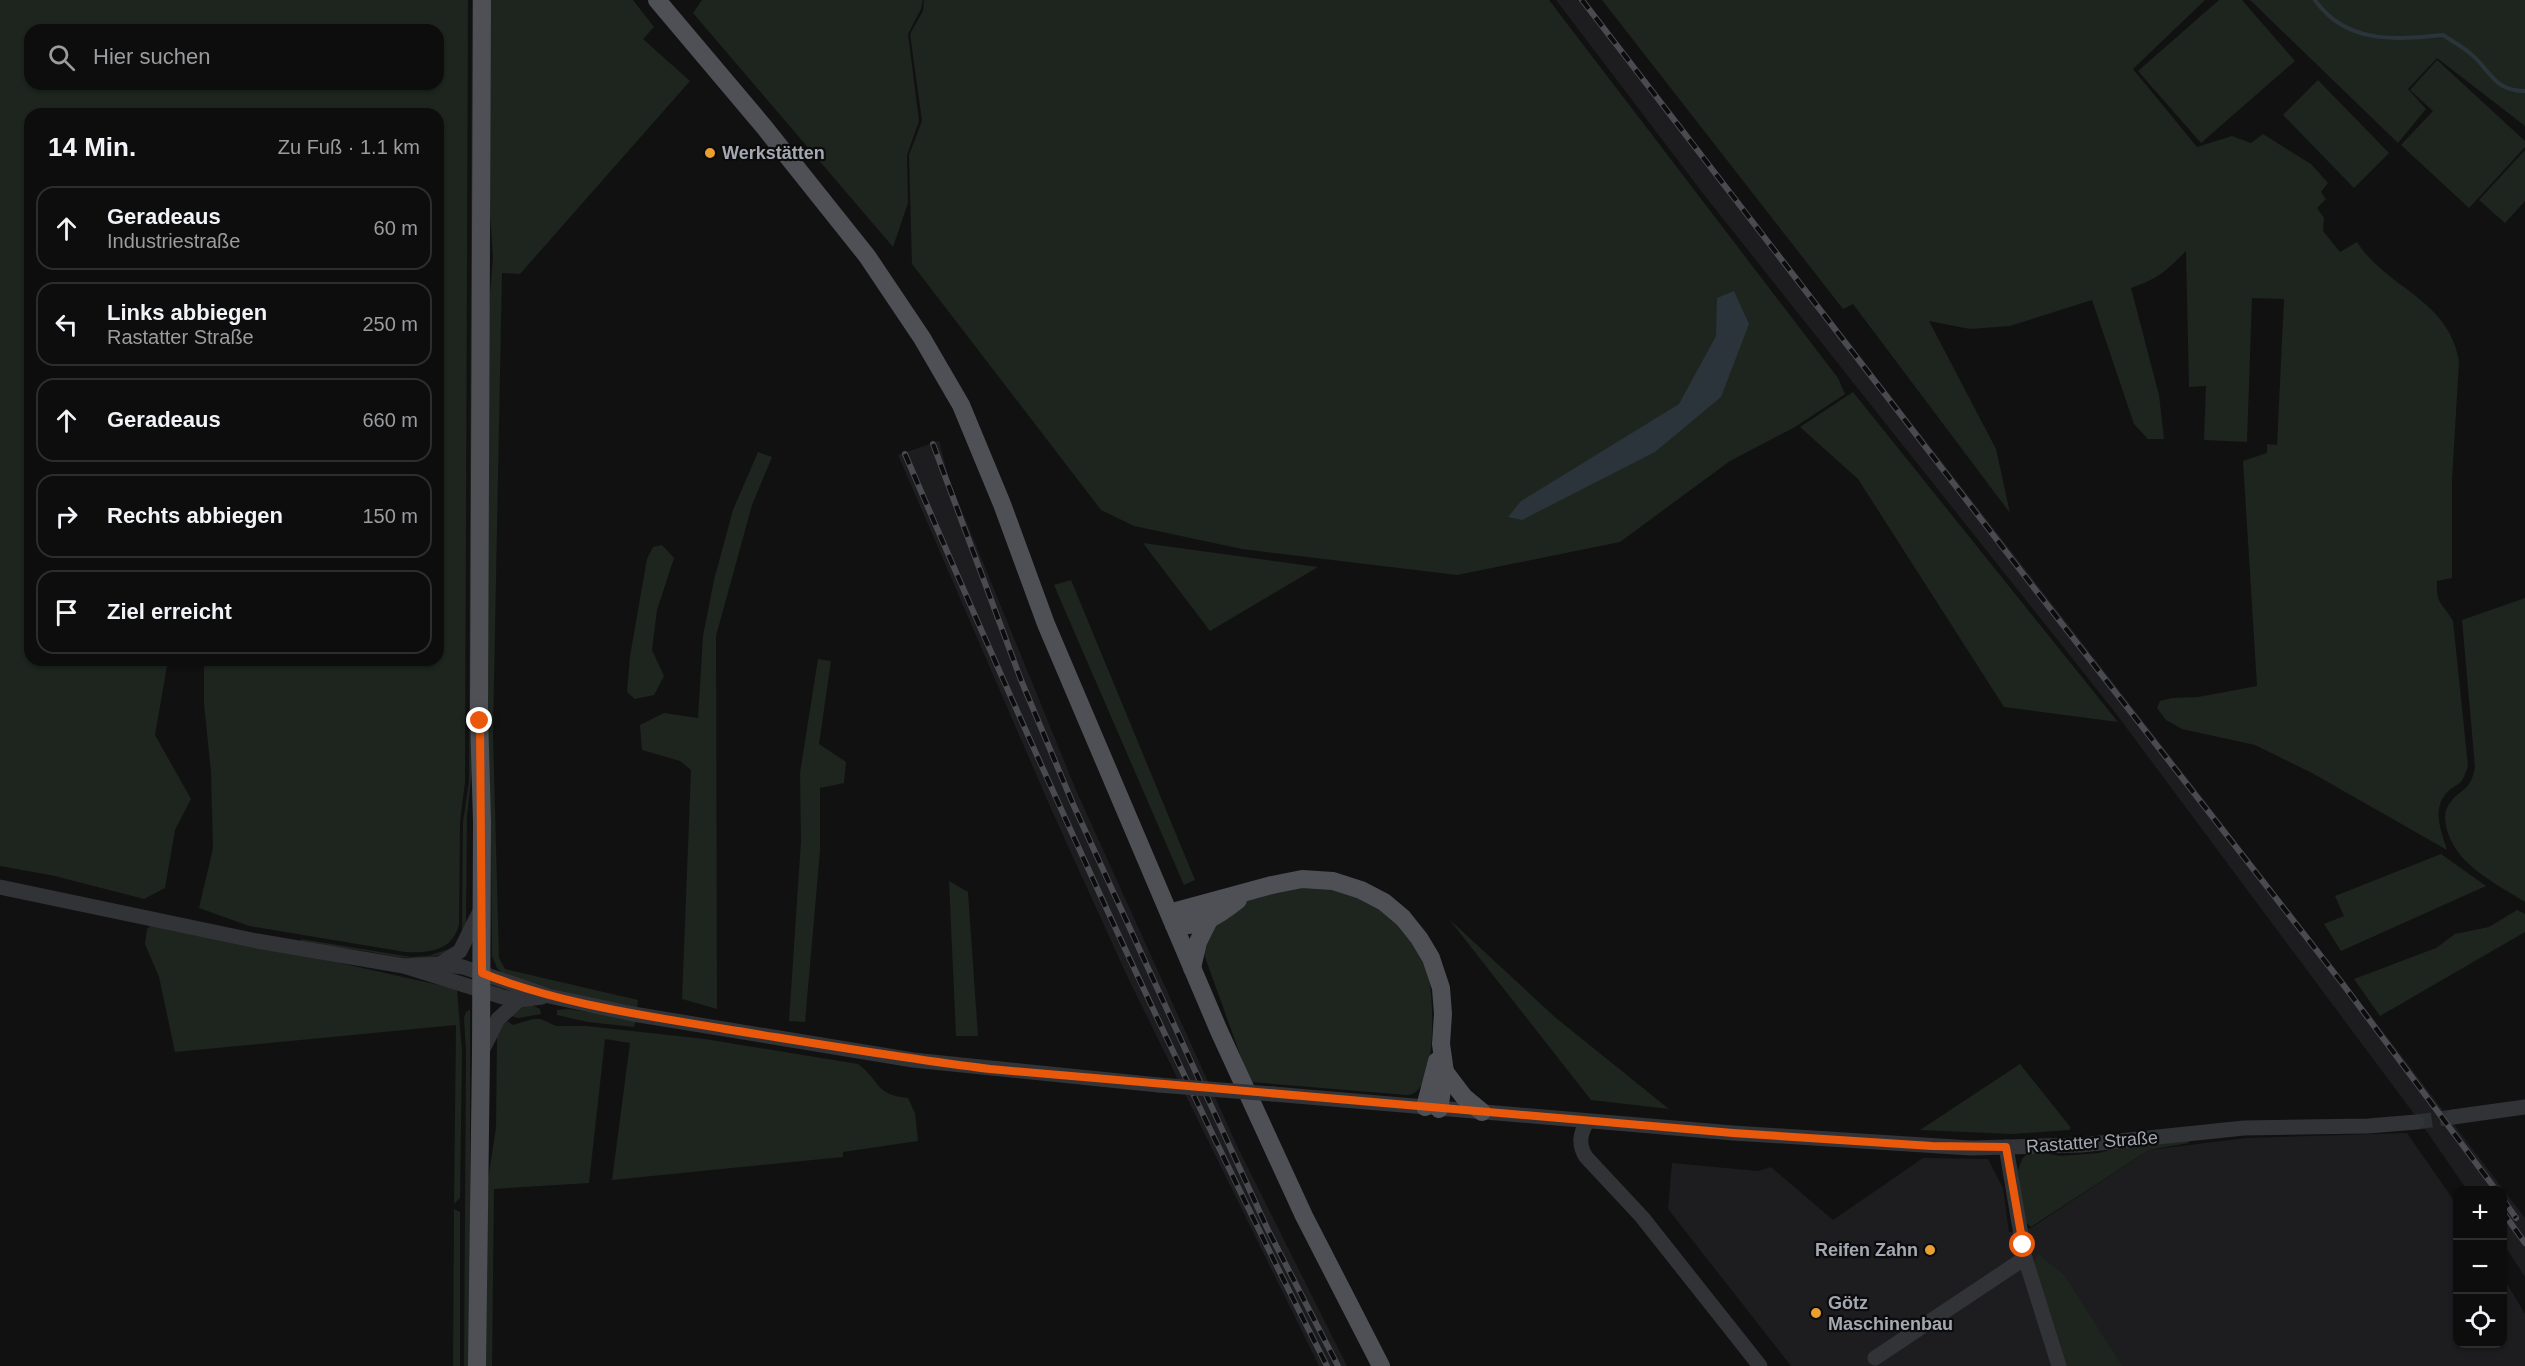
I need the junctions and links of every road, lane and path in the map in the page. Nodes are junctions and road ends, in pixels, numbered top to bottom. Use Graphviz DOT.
graph roads {
  1 [pos="482,0"];
  2 [pos="657,0"];
  3 [pos="0,887"];
  4 [pos="1246,893"];
  5 [pos="481,909"];
  6 [pos="1171,919"];
  7 [pos="1209,920"];
  8 [pos="440,964"];
  9 [pos="404,966"];
  10 [pos="1192,968"];
  11 [pos="482,982"];
  12 [pos="549,996"];
  13 [pos="519,1000"];
  14 [pos="1442,1044"];
  15 [pos="482,1053"];
  16 [pos="1445,1072"];
  17 [pos="2525,1107"];
  18 [pos="1432,1108"];
  19 [pos="1482,1112"];
  20 [pos="2453,1117"];
  21 [pos="1587,1122"];
  22 [pos="2416,1122"];
  23 [pos="2006,1147"];
  24 [pos="2025,1258"];
  25 [pos="1875,1358"];
  26 [pos="477,1366"];
  27 [pos="1381,1366"];
  28 [pos="1760,1366"];
  29 [pos="2060,1366"];
  1 -- 5 [label="main road"];
  2 -- 6 [label="main road"];
  3 -- 9 [label="street"];
  4 -- 6 [label="main road"];
  4 -- 7 [label="main road"];
  4 -- 14 [label="main road"];
  5 -- 8 [label="street"];
  5 -- 11 [label="main road"];
  6 -- 7 [label="main road"];
  6 -- 10 [label="main road"];
  7 -- 10 [label="main road"];
  8 -- 9 [label="street"];
  8 -- 11 [label="street"];
  9 -- 11 [label="street"];
  10 -- 27 [label="main road"];
  11 -- 12 [label="street"];
  11 -- 13 [label="street"];
  11 -- 15 [label="main road"];
  12 -- 13 [label="street"];
  12 -- 18 [label="street, Rastatter Straße, bridge"];
  13 -- 15 [label="street"];
  14 -- 16 [label="main road"];
  14 -- 18 [label="main road"];
  15 -- 26 [label="main road"];
  16 -- 18 [label="main road"];
  16 -- 19 [label="main road"];
  17 -- 20 [label="street"];
  18 -- 19 [label="street, Rastatter Straße"];
  19 -- 21 [label="street, Rastatter Straße"];
  21 -- 23 [label="street, Rastatter Straße"];
  21 -- 28 [label="street"];
  22 -- 23 [label="street, Rastatter Straße"];
  23 -- 24 [label="street"];
  24 -- 25 [label="street"];
  24 -- 29 [label="street"];
}
